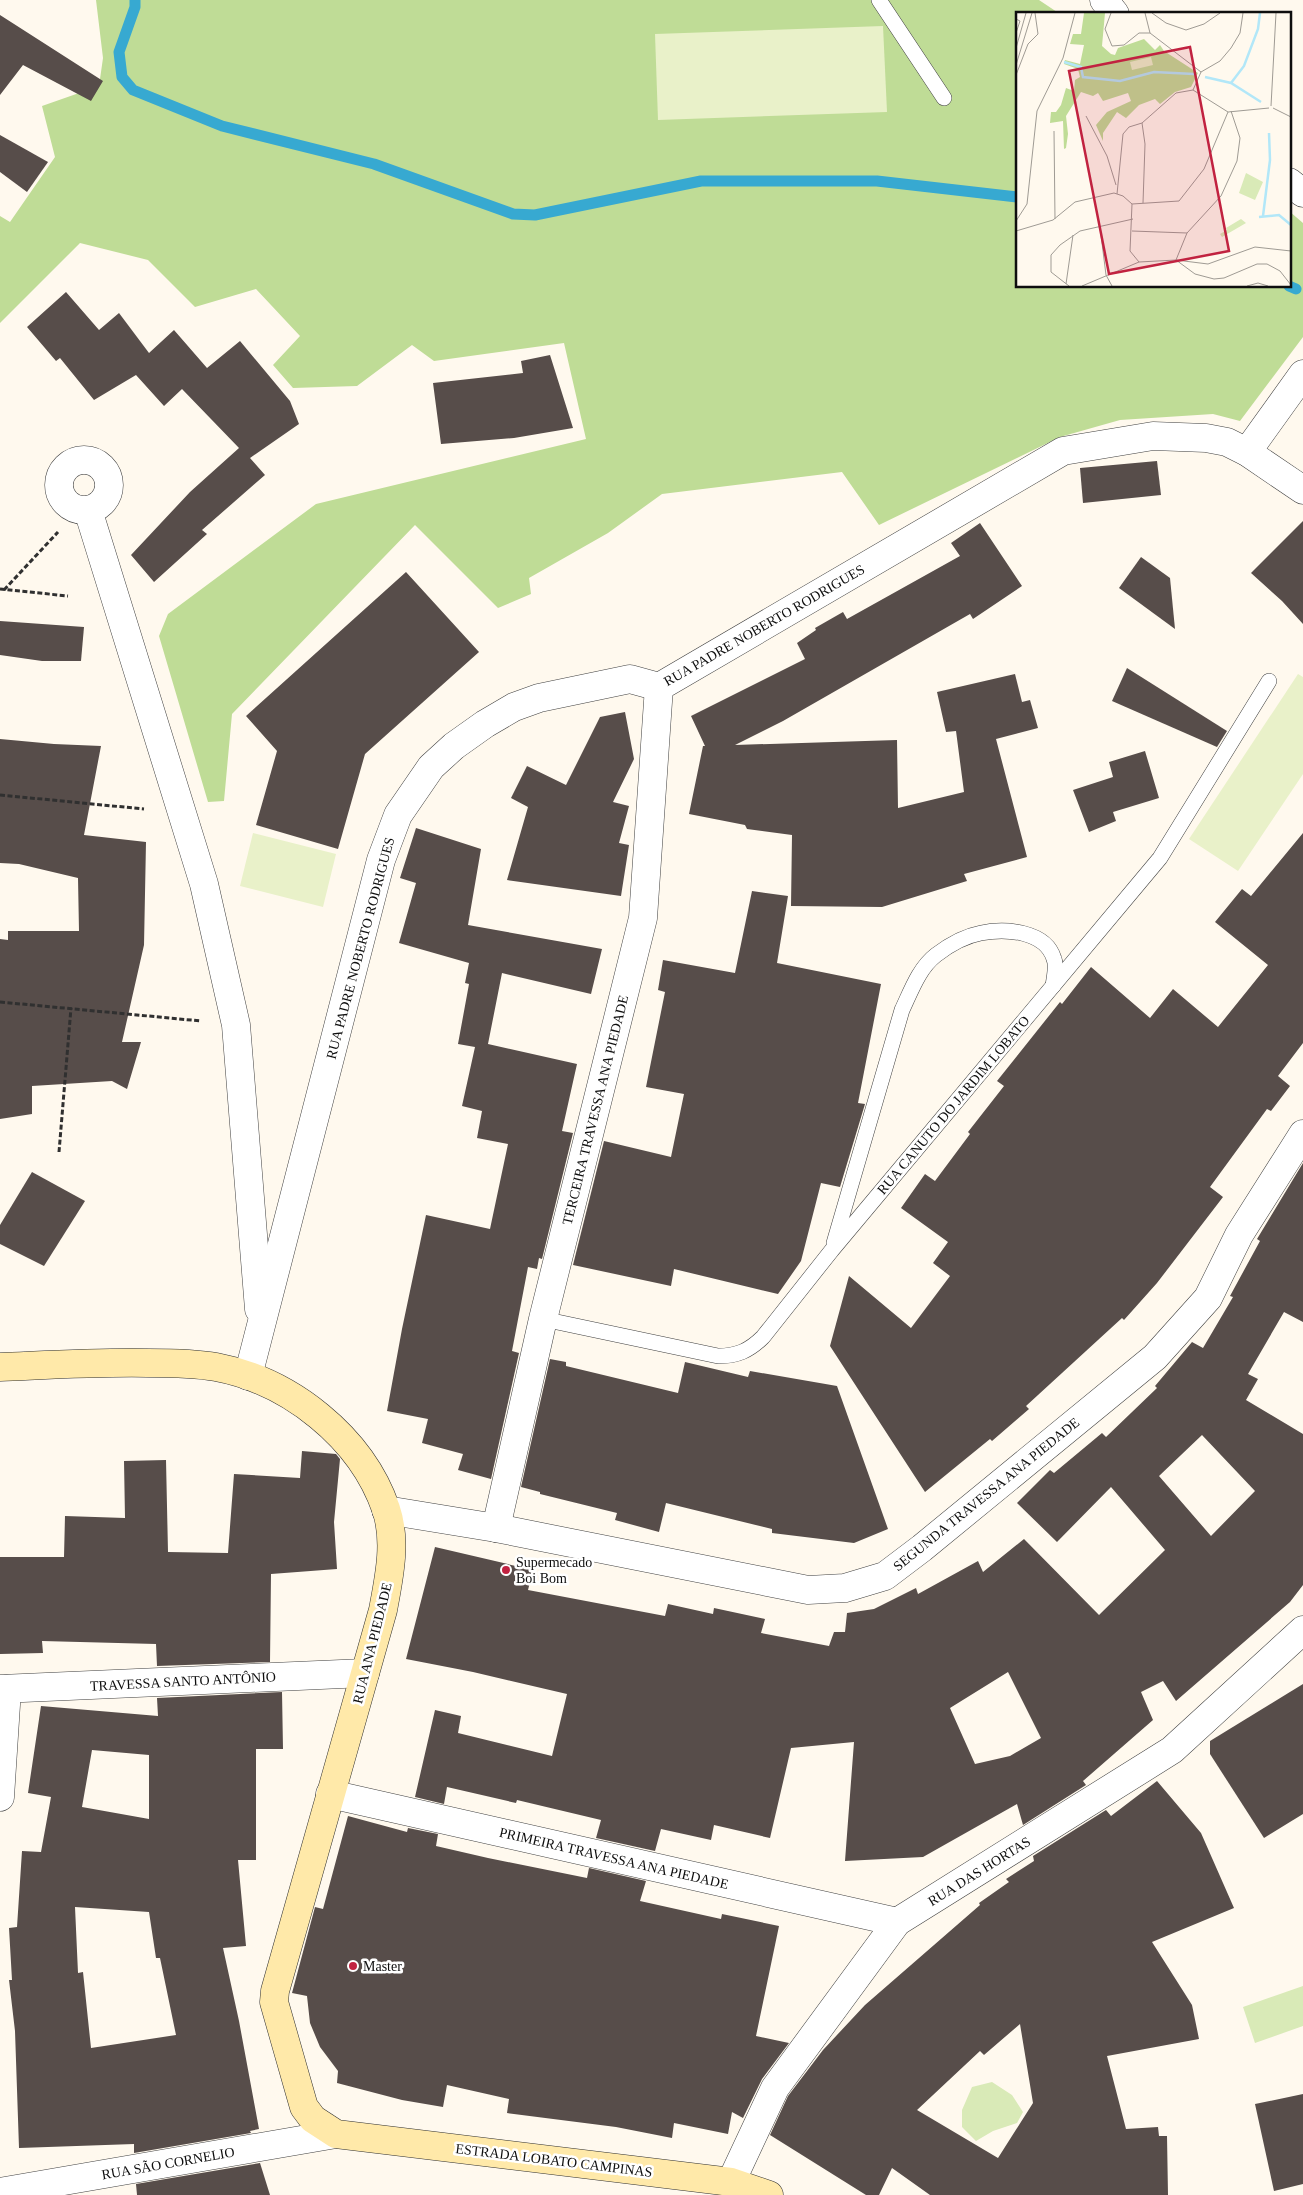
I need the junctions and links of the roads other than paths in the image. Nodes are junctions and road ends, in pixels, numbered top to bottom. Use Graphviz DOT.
graph roads {
  1 [pos="879,0"];
  2 [pos="1104,0"];
  3 [pos="1113,12"];
  4 [pos="944,98"];
  5 [pos="1290,183"];
  6 [pos="1303,194"];
  7 [pos="1303,374"];
  8 [pos="1247,452"];
  9 [pos="1303,490"];
  10 [pos="83,510"];
  11 [pos="1269,681"];
  12 [pos="659,687"];
  13 [pos="1053,986"];
  14 [pos="1303,1134"];
  15 [pos="832,1250"];
  16 [pos="542,1319"];
  17 [pos="261,1327"];
  18 [pos="0,1367"];
  19 [pos="248,1376"];
  20 [pos="386,1510"];
  21 [pos="496,1528"];
  22 [pos="1303,1630"];
  23 [pos="366,1673"];
  24 [pos="4,1689"];
  25 [pos="330,1794"];
  26 [pos="0,1797"];
  27 [pos="897,1922"];
  28 [pos="336,2134"];
  29 [pos="736,2188"];
  30 [pos="0,2192"];
  31 [pos="769,2195"];
  1 -- 4 [label="lane"];
  2 -- 3 [label="street"];
  5 -- 6 [label="street"];
  7 -- 8 [label="street"];
  8 -- 9 [label="street, RUA PADRE NOBERTO RODRIGUES"];
  8 -- 12 [label="street, RUA PADRE NOBERTO RODRIGUES"];
  10 -- 17 [label="street, RUA PADRE NOBERTO RODRIGUES"];
  11 -- 13 [label="lane, RUA CANUTO DO JARDIM LOBATO"];
  12 -- 16 [label="street, TERCEIRA TRAVESSA ANA PIEDADE"];
  12 -- 17 [label="street, RUA PADRE NOBERTO RODRIGUES"];
  13 -- 15 [label="lane, RUA CANUTO DO JARDIM LOBATO"];
  13 -- 15 [label="lane"];
  14 -- 21 [label="street, SEGUNDA TRAVESSA ANA PIEDADE"];
  15 -- 16 [label="lane, RUA CANUTO DO JARDIM LOBATO"];
  16 -- 21 [label="street, TERCEIRA TRAVESSA ANA PIEDADE"];
  17 -- 19 [label="street, RUA PADRE NOBERTO RODRIGUES"];
  18 -- 19 [label="main road, RUA ANA PIEDADE"];
  19 -- 20 [label="main road, RUA ANA PIEDADE"];
  20 -- 21 [label="street, SEGUNDA TRAVESSA ANA PIEDADE"];
  20 -- 23 [label="main road, RUA ANA PIEDADE"];
  22 -- 27 [label="street, RUA DAS HORTAS"];
  23 -- 24 [label="street, TRAVESSA SANTO ANTÔNIO"];
  23 -- 25 [label="main road, RUA ANA PIEDADE"];
  24 -- 26 [label="street"];
  25 -- 27 [label="street, PRIMEIRA TRAVESSA ANA PIEDADE"];
  25 -- 28 [label="main road, RUA ANA PIEDADE"];
  27 -- 29 [label="street, RUA DAS HORTAS"];
  28 -- 29 [label="main road, ESTRADA LOBATO CAMPINAS"];
  28 -- 30 [label="street, RUA SÃO CORNELIO"];
  29 -- 31 [label="main road, ESTRADA LOBATO CAMPINAS"];
}
